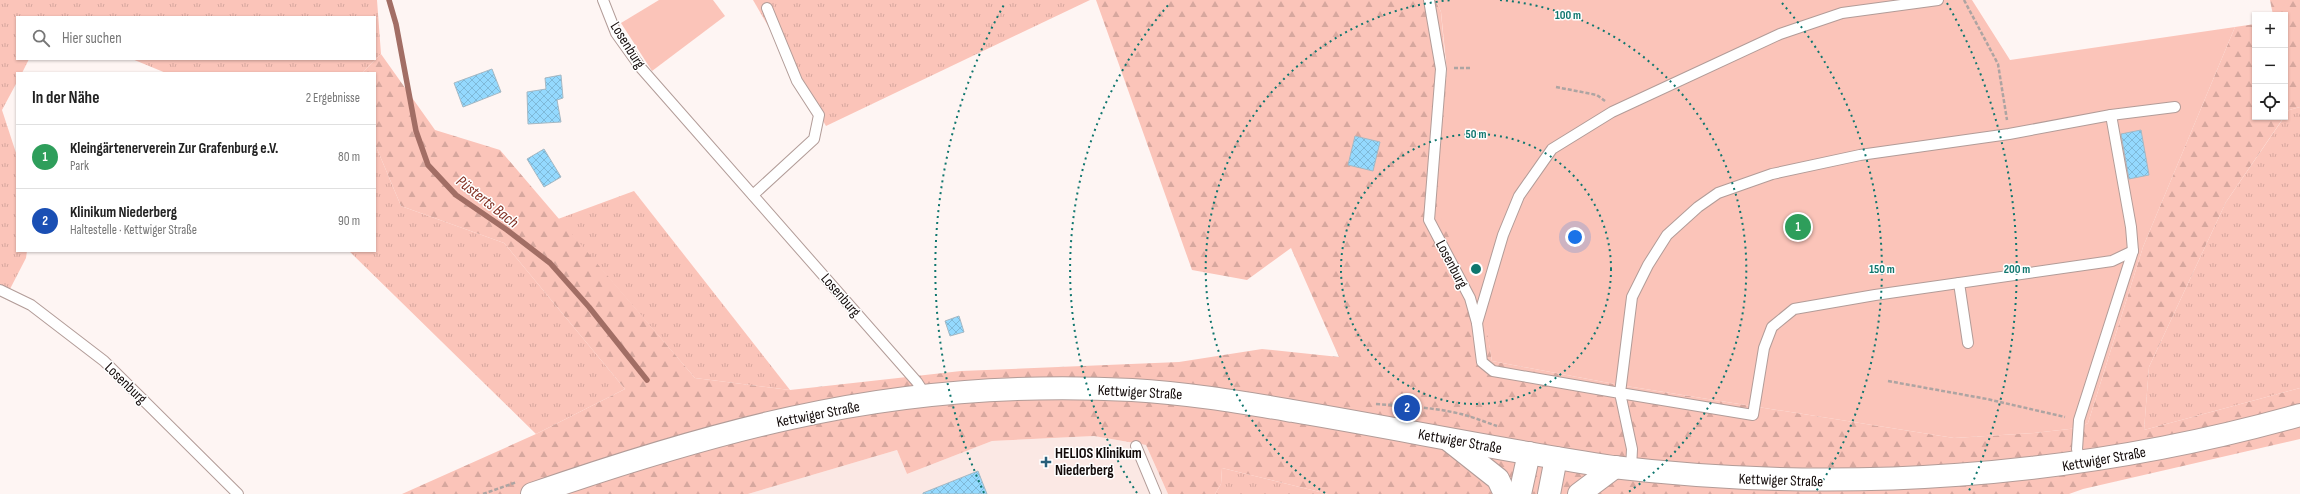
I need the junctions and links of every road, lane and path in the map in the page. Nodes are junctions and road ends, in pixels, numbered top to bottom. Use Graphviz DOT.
graph roads {
  1 [pos="603,0"];
  2 [pos="1429,0"];
  3 [pos="1938,0"];
  4 [pos="1964,0"];
  5 [pos="767,8"];
  6 [pos="1447,68"];
  7 [pos="1470,68"];
  8 [pos="1556,87"];
  9 [pos="2175,107"];
  10 [pos="1616,110"];
  11 [pos="2111,114"];
  12 [pos="2009,134"];
  13 [pos="753,195"];
  14 [pos="2133,251"];
  15 [pos="1959,283"];
  16 [pos="0,290"];
  17 [pos="1477,323"];
  18 [pos="1968,344"];
  19 [pos="1888,381"];
  20 [pos="1620,393"];
  21 [pos="926,396"];
  22 [pos="2300,415"];
  23 [pos="2080,420"];
  24 [pos="1446,438"];
  25 [pos="1136,446"];
  26 [pos="1529,453"];
  27 [pos="1556,458"];
  28 [pos="2080,463"];
  29 [pos="1623,468"];
  30 [pos="238,494"];
  31 [pos="532,494"];
  32 [pos="1156,494"];
  33 [pos="1505,494"];
  34 [pos="1520,494"];
  35 [pos="1550,494"];
  36 [pos="1579,494"];
  1 -- 13 [label="lane, Losenburg"];
  2 -- 17 [label="lane, Losenburg"];
  3 -- 10 [label="lane"];
  4 -- 12 [label="path"];
  5 -- 13 [label="lane"];
  6 -- 7 [label="path"];
  8 -- 10 [label="path"];
  9 -- 11 [label="lane"];
  10 -- 17 [label="lane"];
  11 -- 12 [label="lane"];
  11 -- 14 [label="lane"];
  12 -- 20 [label="lane"];
  13 -- 21 [label="lane, Losenburg"];
  14 -- 15 [label="lane"];
  14 -- 23 [label="lane"];
  15 -- 18 [label="lane"];
  15 -- 20 [label="lane, Losenburg"];
  16 -- 30 [label="lane, Losenburg"];
  17 -- 20 [label="lane, Losenburg"];
  19 -- 23 [label="path"];
  20 -- 29 [label="lane"];
  21 -- 24 [label="main road, Kettwiger Straße"];
  21 -- 31 [label="main road, Kettwiger Straße"];
  22 -- 28 [label="main road, Kettwiger Straße"];
  23 -- 28 [label="lane"];
  24 -- 26 [label="main road, Kettwiger Straße"];
  24 -- 33 [label="main road"];
  25 -- 32 [label="lane"];
  26 -- 27 [label="main road, Kettwiger Straße"];
  26 -- 34 [label="main road"];
  27 -- 29 [label="main road, Kettwiger Straße"];
  27 -- 35 [label="main road"];
  28 -- 29 [label="main road, Kettwiger Straße"];
  29 -- 36 [label="main road"];
}
